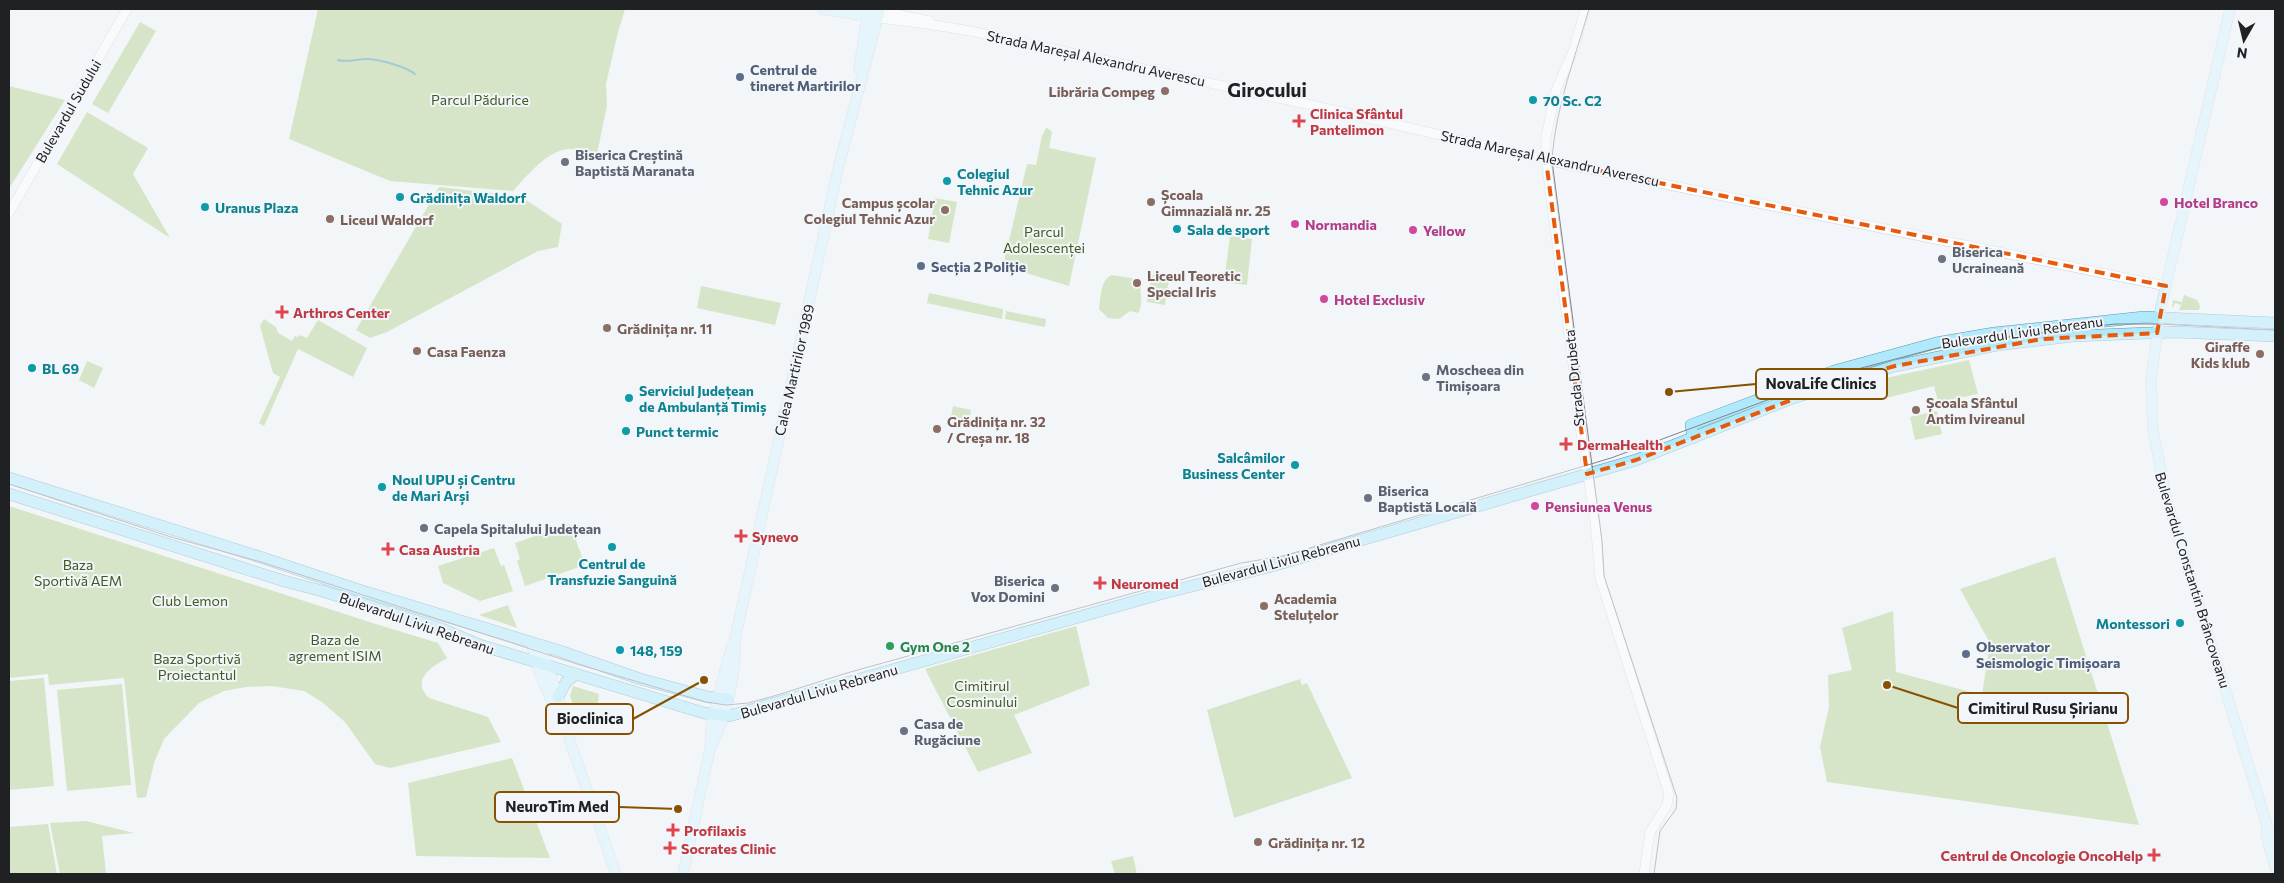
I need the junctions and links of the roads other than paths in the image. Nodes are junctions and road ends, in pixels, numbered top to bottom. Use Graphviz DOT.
graph roads {
  1 [pos="128,9"];
  2 [pos="822,9"];
  3 [pos="1585,9"];
  4 [pos="2230,9"];
  5 [pos="873,12"];
  6 [pos="1546,160"];
  7 [pos="9,213"];
  8 [pos="2166,286"];
  9 [pos="2159,317"];
  10 [pos="2275,323"];
  11 [pos="2156,333"];
  12 [pos="2275,336"];
  13 [pos="1693,438"];
  14 [pos="1586,474"];
  15 [pos="9,478"];
  16 [pos="9,494"];
  17 [pos="535,644"];
  18 [pos="542,664"];
  19 [pos="576,674"];
  20 [pos="558,697"];
  21 [pos="723,699"];
  22 [pos="719,716"];
  23 [pos="570,740"];
  24 [pos="2267,824"];
  25 [pos="2275,841"];
  26 [pos="2275,868"];
  27 [pos="616,874"];
  28 [pos="683,874"];
  29 [pos="1644,874"];
  1 -- 7 [label="street, Bulevardul Sudului"];
  2 -- 5 [label="main road"];
  3 -- 6 [label="street, Strada Drubeta"];
  4 -- 8 [label="main road, Bulevardul Constantin Brâncoveanu"];
  5 -- 6 [label="street, Strada Mareșal Alexandru Averescu"];
  5 -- 21 [label="main road, Calea Martirilor 1989"];
  6 -- 8 [label="street, Strada Mareșal Alexandru Averescu"];
  6 -- 14 [label="street, Strada Drubeta"];
  8 -- 9 [label="main road, Bulevardul Constantin Brâncoveanu"];
  9 -- 10 [label="main road, Bulevardul Liviu Rebreanu"];
  9 -- 11 [label="main road, Bulevardul Constantin Brâncoveanu"];
  9 -- 13 [label="main road, Bulevardul Liviu Rebreanu"];
  11 -- 12 [label="main road, Bulevardul Liviu Rebreanu"];
  11 -- 13 [label="main road, Bulevardul Liviu Rebreanu"];
  11 -- 24 [label="main road, Bulevardul Constantin Brâncoveanu"];
  13 -- 14 [label="main road, Bulevardul Liviu Rebreanu"];
  14 -- 22 [label="main road, Bulevardul Liviu Rebreanu"];
  14 -- 29 [label="street, Strada Drubeta"];
  15 -- 17 [label="main road, Bulevardul Liviu Rebreanu"];
  16 -- 18 [label="main road, Bulevardul Liviu Rebreanu"];
  17 -- 18 [label="main road"];
  17 -- 21 [label="main road, Bulevardul Liviu Rebreanu"];
  18 -- 19 [label="main road, Bulevardul Liviu Rebreanu"];
  18 -- 20 [label="main road"];
  18 -- 23 [label="main road"];
  19 -- 20 [label="main road"];
  19 -- 22 [label="main road, Bulevardul Liviu Rebreanu"];
  20 -- 23 [label="main road"];
  21 -- 22 [label="main road, Calea Martirilor 1989"];
  22 -- 28 [label="main road, Calea Martirilor 1989"];
  23 -- 27 [label="main road"];
  24 -- 25 [label="main road, Bulevardul Constantin Brâncoveanu"];
  24 -- 26 [label="main road, Bulevardul Constantin Brâncoveanu"];
}
